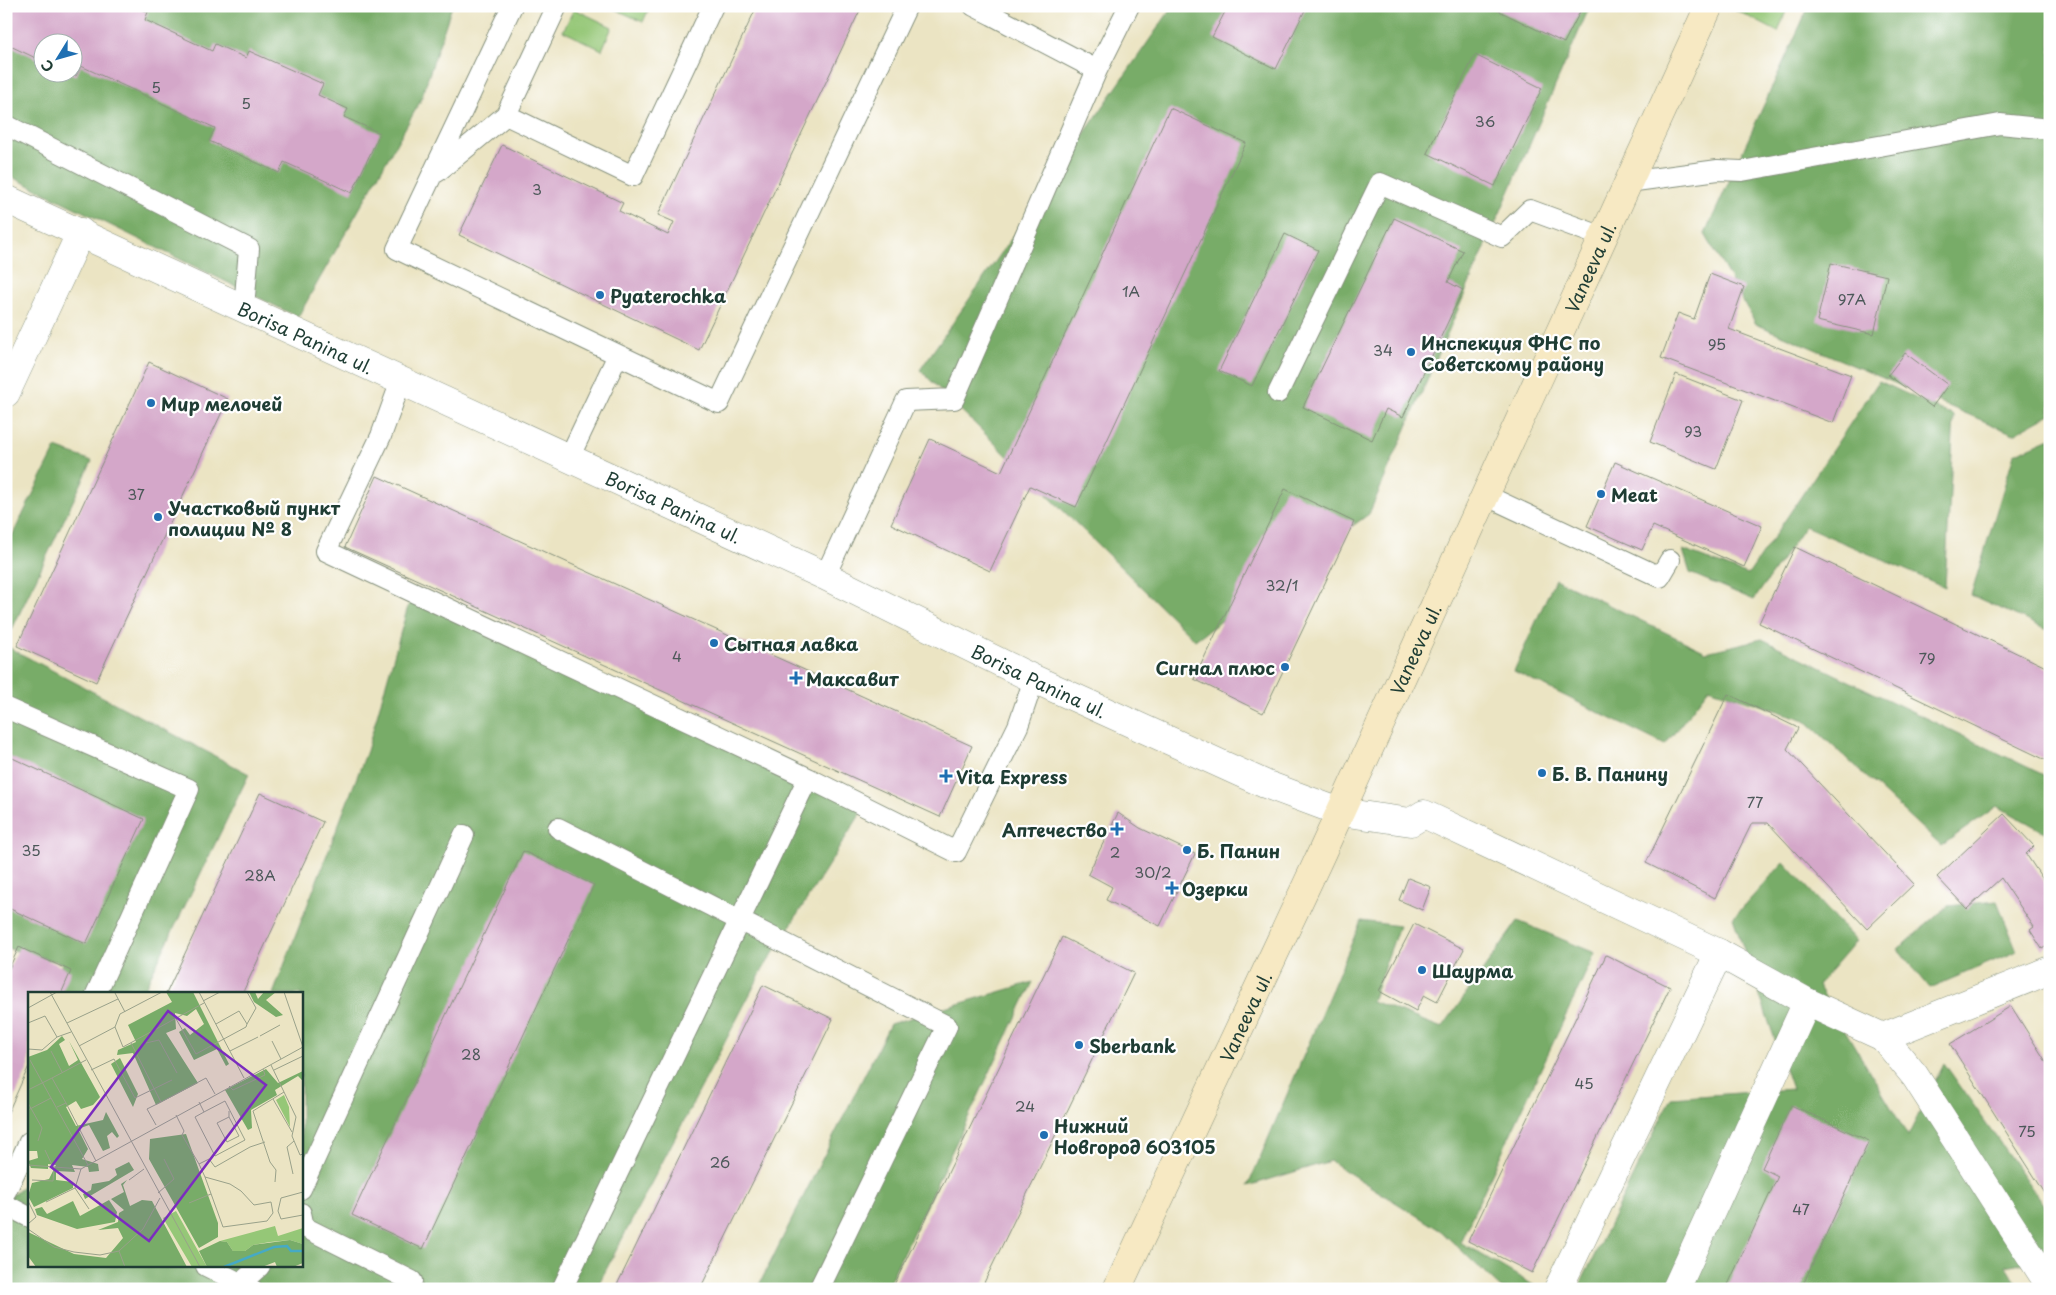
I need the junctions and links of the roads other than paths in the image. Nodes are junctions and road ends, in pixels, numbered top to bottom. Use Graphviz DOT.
graph roads {
  1 [pos="512,6"];
  2 [pos="557,6"];
  3 [pos="713,6"];
  4 [pos="907,6"];
  5 [pos="974,6"];
  6 [pos="1129,6"];
  7 [pos="1708,6"];
  8 [pos="994,11"];
  9 [pos="1097,70"];
  10 [pos="506,115"];
  11 [pos="6,125"];
  12 [pos="2050,129"];
  13 [pos="431,177"];
  14 [pos="1628,182"];
  15 [pos="6,199"];
  16 [pos="81,232"];
  17 [pos="1603,237"];
  18 [pos="244,308"];
  19 [pos="618,355"];
  20 [pos="401,381"];
  21 [pos="6,393"];
  22 [pos="1278,393"];
  23 [pos="569,458"];
  24 [pos="1485,496"];
  25 [pos="1670,560"];
  26 [pos="826,576"];
  27 [pos="1034,679"];
  28 [pos="6,708"];
  29 [pos="808,778"];
  30 [pos="1340,812"];
  31 [pos="558,828"];
  32 [pos="464,835"];
  33 [pos="738,920"];
  34 [pos="1719,953"];
  35 [pos="2050,970"];
  36 [pos="97,992"];
  37 [pos="1807,1002"];
  38 [pos="1883,1036"];
  39 [pos="28,1144"];
  40 [pos="302,1187"];
  41 [pos="6,1191"];
  42 [pos="6,1205"];
  43 [pos="28,1216"];
  44 [pos="302,1223"];
  45 [pos="210,1268"];
  46 [pos="259,1268"];
  47 [pos="2046,1279"];
  48 [pos="412,1281"];
  49 [pos="247,1286"];
  50 [pos="562,1289"];
  51 [pos="819,1289"];
  52 [pos="1117,1289"];
  53 [pos="1558,1289"];
  54 [pos="1676,1289"];
  1 -- 13 [label="lane"];
  2 -- 10 [label="lane"];
  3 -- 10 [label="lane"];
  4 -- 19 [label="lane"];
  5 -- 8 [label="lane"];
  6 -- 9 [label="lane"];
  7 -- 14 [label="main road, Vaneeva ul."];
  8 -- 9 [label="lane"];
  9 -- 26 [label="lane"];
  10 -- 13 [label="lane"];
  11 -- 18 [label="lane"];
  12 -- 14 [label="lane"];
  13 -- 19 [label="lane"];
  14 -- 17 [label="main road, Vaneeva ul."];
  15 -- 16 [label="street, Borisa Panina ul."];
  16 -- 18 [label="street, Borisa Panina ul."];
  16 -- 21 [label="street"];
  17 -- 22 [label="lane"];
  17 -- 24 [label="main road, Vaneeva ul."];
  18 -- 20 [label="street, Borisa Panina ul."];
  19 -- 23 [label="lane"];
  20 -- 23 [label="street, Borisa Panina ul."];
  20 -- 29 [label="lane"];
  23 -- 26 [label="street, Borisa Panina ul."];
  24 -- 25 [label="lane"];
  24 -- 30 [label="main road, Vaneeva ul."];
  26 -- 27 [label="street, Borisa Panina ul."];
  27 -- 29 [label="lane"];
  27 -- 30 [label="street, Borisa Panina ul."];
  28 -- 36 [label="lane"];
  29 -- 33 [label="lane"];
  30 -- 34 [label="street, Borisa Panina ul."];
  30 -- 52 [label="main road, Vaneeva ul."];
  31 -- 33 [label="lane"];
  32 -- 40 [label="lane"];
  33 -- 50 [label="lane"];
  33 -- 51 [label="lane"];
  34 -- 37 [label="street"];
  34 -- 53 [label="street"];
  35 -- 38 [label="street"];
  37 -- 38 [label="street"];
  37 -- 54 [label="street"];
  38 -- 47 [label="street"];
  39 -- 41 [label="lane"];
  42 -- 43 [label="lane"];
  44 -- 48 [label="lane"];
  45 -- 49 [label="lane"];
  46 -- 49 [label="lane"];
}
